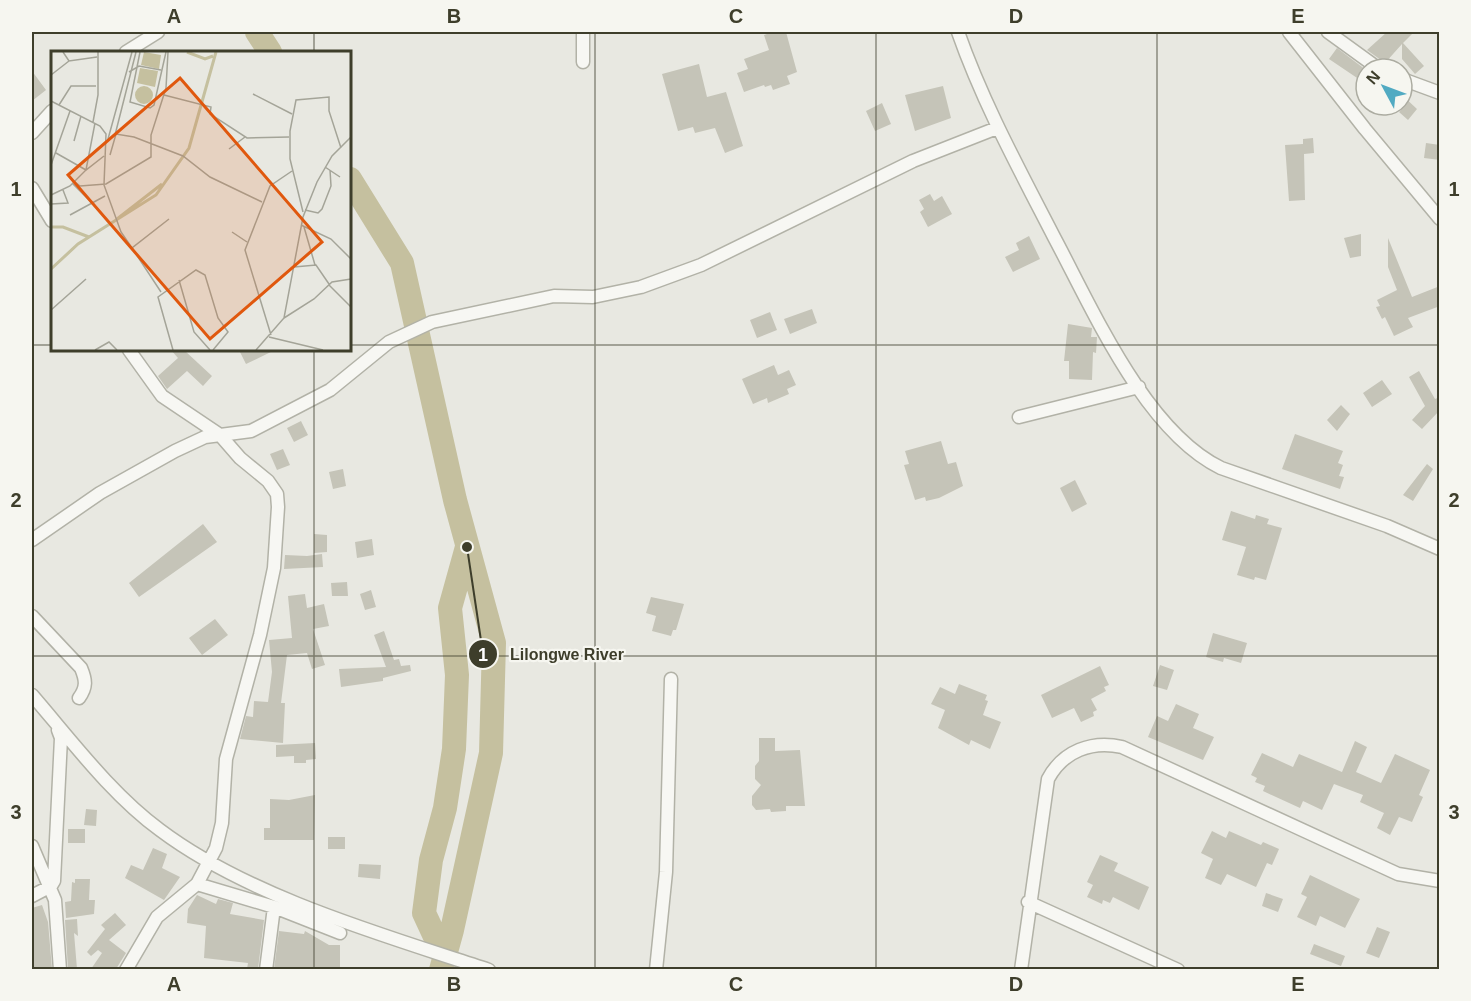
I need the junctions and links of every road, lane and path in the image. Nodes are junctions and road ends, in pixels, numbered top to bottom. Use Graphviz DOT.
graph roads {
  1 [pos="158,32"];
  2 [pos="583,32"];
  3 [pos="957,32"];
  4 [pos="1293,32"];
  5 [pos="1328,32"];
  6 [pos="128,51"];
  7 [pos="1362,57"];
  8 [pos="583,62"];
  9 [pos="1414,83"];
  10 [pos="1440,93"];
  11 [pos="51,112"];
  12 [pos="997,128"];
  13 [pos="32,133"];
  14 [pos="32,188"];
  15 [pos="51,219"];
  16 [pos="1440,219"];
  17 [pos="130,351"];
  18 [pos="1139,387"];
  19 [pos="1019,417"];
  20 [pos="220,435"];
  21 [pos="32,540"];
  22 [pos="1440,549"];
  23 [pos="32,616"];
  24 [pos="671,679"];
  25 [pos="32,695"];
  26 [pos="79,698"];
  27 [pos="58,728"];
  28 [pos="32,846"];
  29 [pos="207,863"];
  30 [pos="1440,881"];
  31 [pos="197,884"];
  32 [pos="51,886"];
  33 [pos="32,896"];
  34 [pos="1028,902"];
  35 [pos="274,907"];
  36 [pos="340,933"];
  37 [pos="60,969"];
  38 [pos="126,969"];
  39 [pos="266,969"];
  40 [pos="489,969"];
  41 [pos="656,969"];
  42 [pos="1020,969"];
  43 [pos="1178,969"];
  1 -- 6 [label="street"];
  2 -- 8 [label="street"];
  3 -- 12 [label="street"];
  4 -- 16 [label="street"];
  5 -- 7 [label="street"];
  9 -- 10 [label="street"];
  11 -- 13 [label="street"];
  12 -- 18 [label="street"];
  12 -- 20 [label="street"];
  14 -- 15 [label="street"];
  17 -- 20 [label="street"];
  18 -- 19 [label="street"];
  18 -- 22 [label="street"];
  20 -- 21 [label="street"];
  20 -- 29 [label="street"];
  23 -- 26 [label="street"];
  24 -- 41 [label="street"];
  25 -- 27 [label="street"];
  27 -- 29 [label="street"];
  27 -- 32 [label="street"];
  28 -- 32 [label="street"];
  29 -- 31 [label="street"];
  29 -- 40 [label="street"];
  30 -- 34 [label="street"];
  31 -- 35 [label="street"];
  31 -- 38 [label="street"];
  32 -- 33 [label="street"];
  32 -- 37 [label="street"];
  34 -- 42 [label="street"];
  34 -- 43 [label="street"];
  35 -- 36 [label="street"];
  35 -- 39 [label="street"];
}
